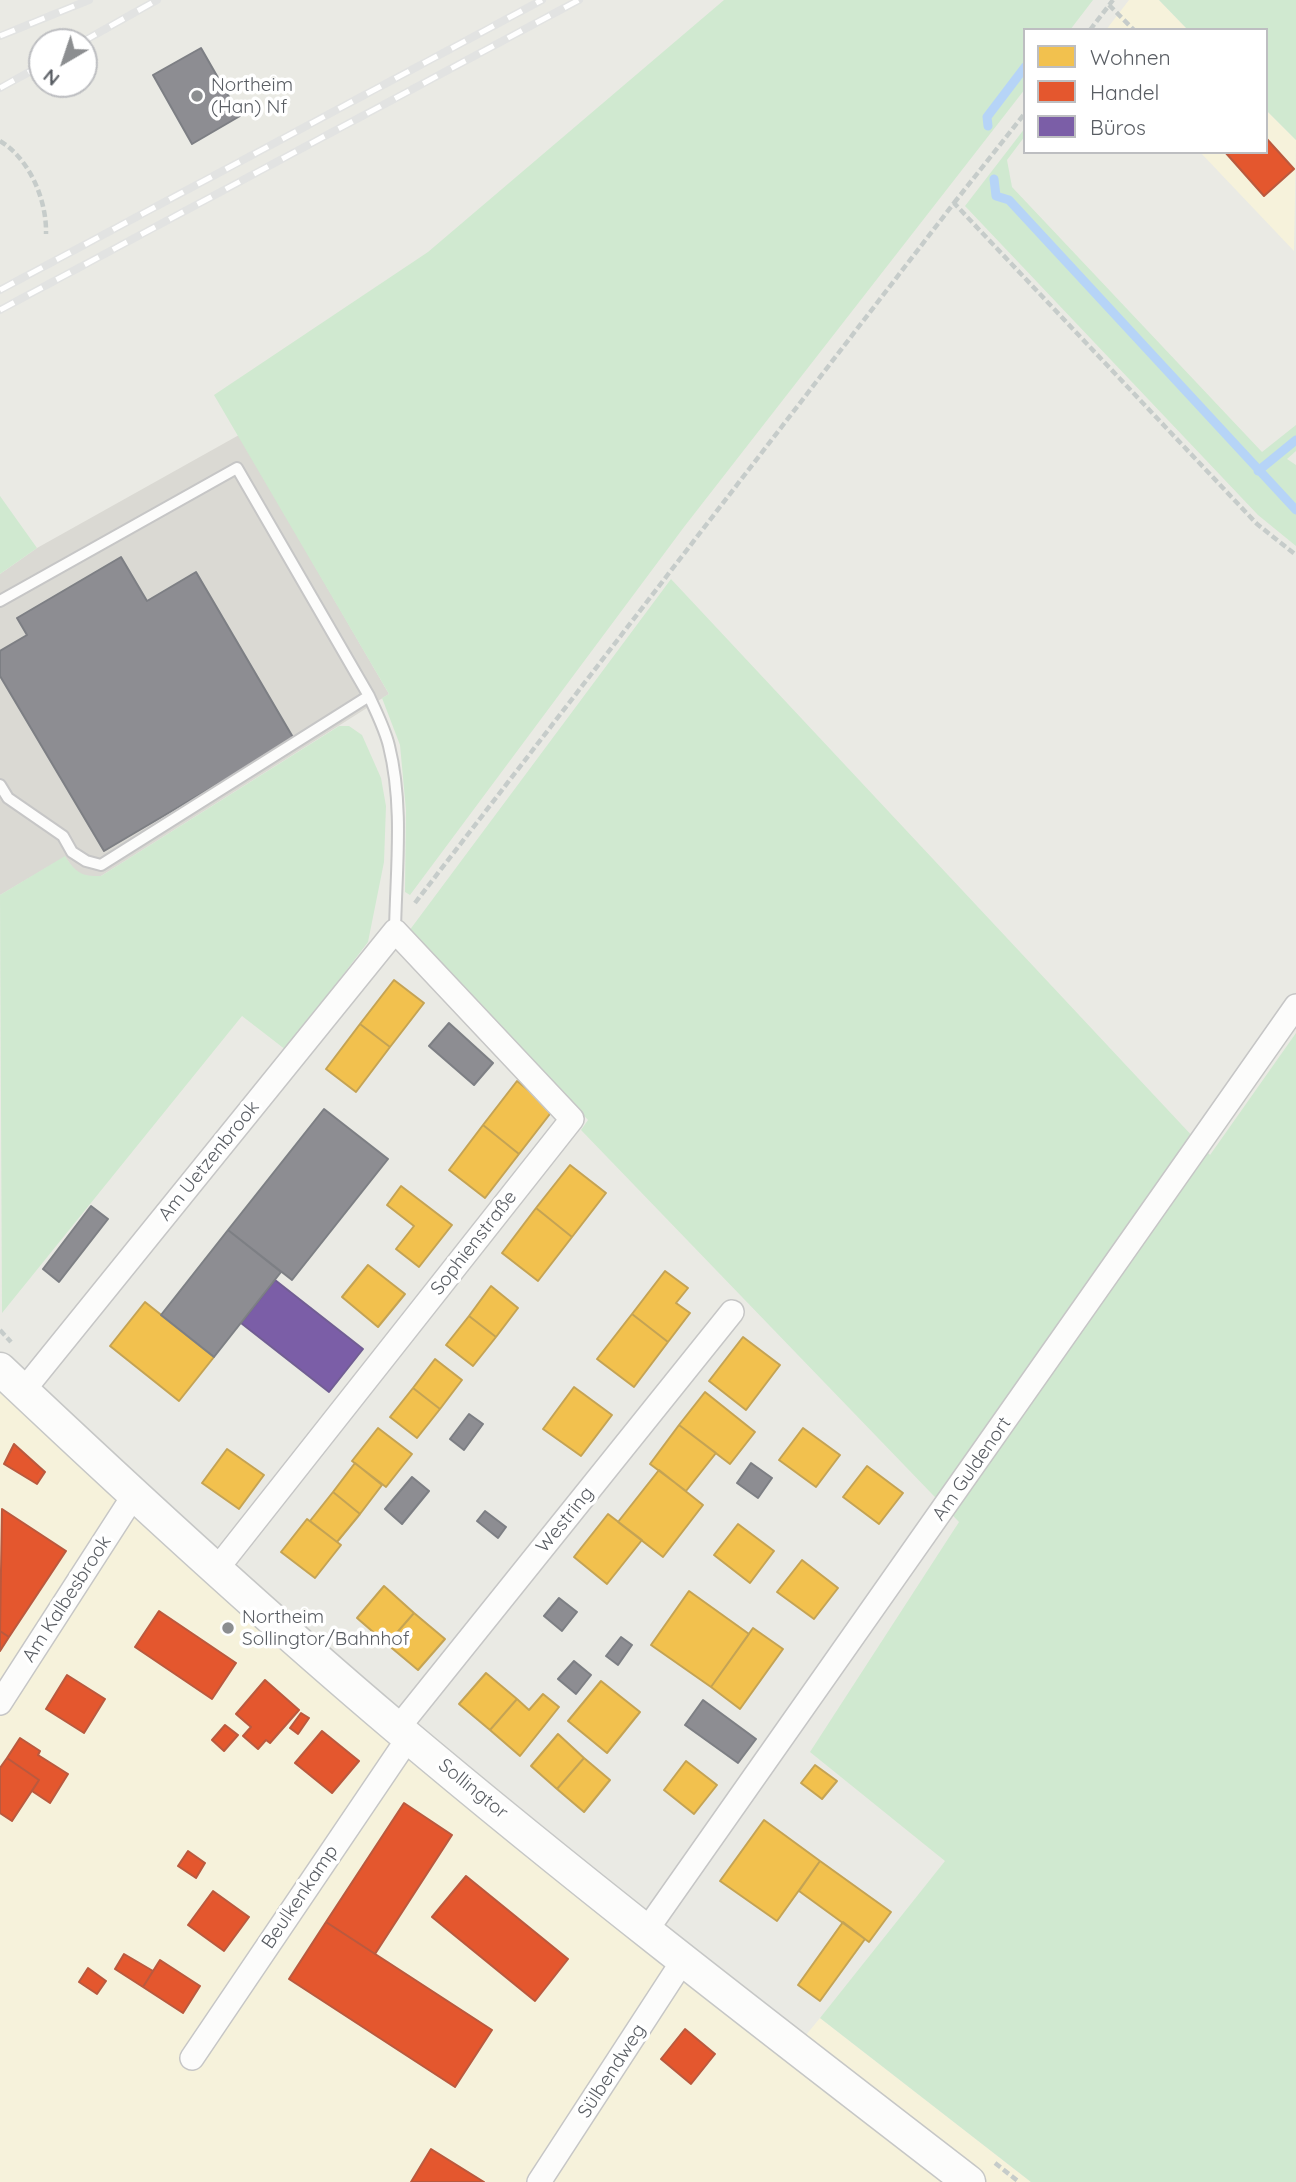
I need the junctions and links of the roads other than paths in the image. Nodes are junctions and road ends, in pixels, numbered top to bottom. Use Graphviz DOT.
graph roads {
  1 [pos="0,601"];
  2 [pos="369,696"];
  3 [pos="0,785"];
  4 [pos="395,931"];
  5 [pos="1296,1006"];
  6 [pos="732,1312"];
  7 [pos="0,1369"];
  8 [pos="23,1391"];
  9 [pos="134,1495"];
  10 [pos="216,1570"];
  11 [pos="0,1703"];
  12 [pos="404,1733"];
  13 [pos="646,1931"];
  14 [pos="684,1959"];
  15 [pos="192,2058"];
  16 [pos="539,2182"];
  17 [pos="968,2182"];
  1 -- 2 [label="lane"];
  2 -- 3 [label="lane"];
  2 -- 4 [label="lane"];
  4 -- 8 [label="street, Am Uetzenbrook"];
  4 -- 10 [label="street, Sophienstraße"];
  5 -- 13 [label="street, Am Guldenort"];
  6 -- 12 [label="street, Westring"];
  7 -- 8 [label="main road, Sollingtor"];
  8 -- 9 [label="main road, Sollingtor"];
  9 -- 10 [label="main road, Sollingtor"];
  9 -- 11 [label="street, Am Kalbesbrook"];
  10 -- 12 [label="main road, Sollingtor"];
  12 -- 13 [label="main road, Sollingtor"];
  12 -- 15 [label="street, Beulkenkamp"];
  13 -- 14 [label="main road, Sollingtor"];
  14 -- 16 [label="street, Sülbendweg"];
  14 -- 17 [label="main road, Sollingtor"];
}
